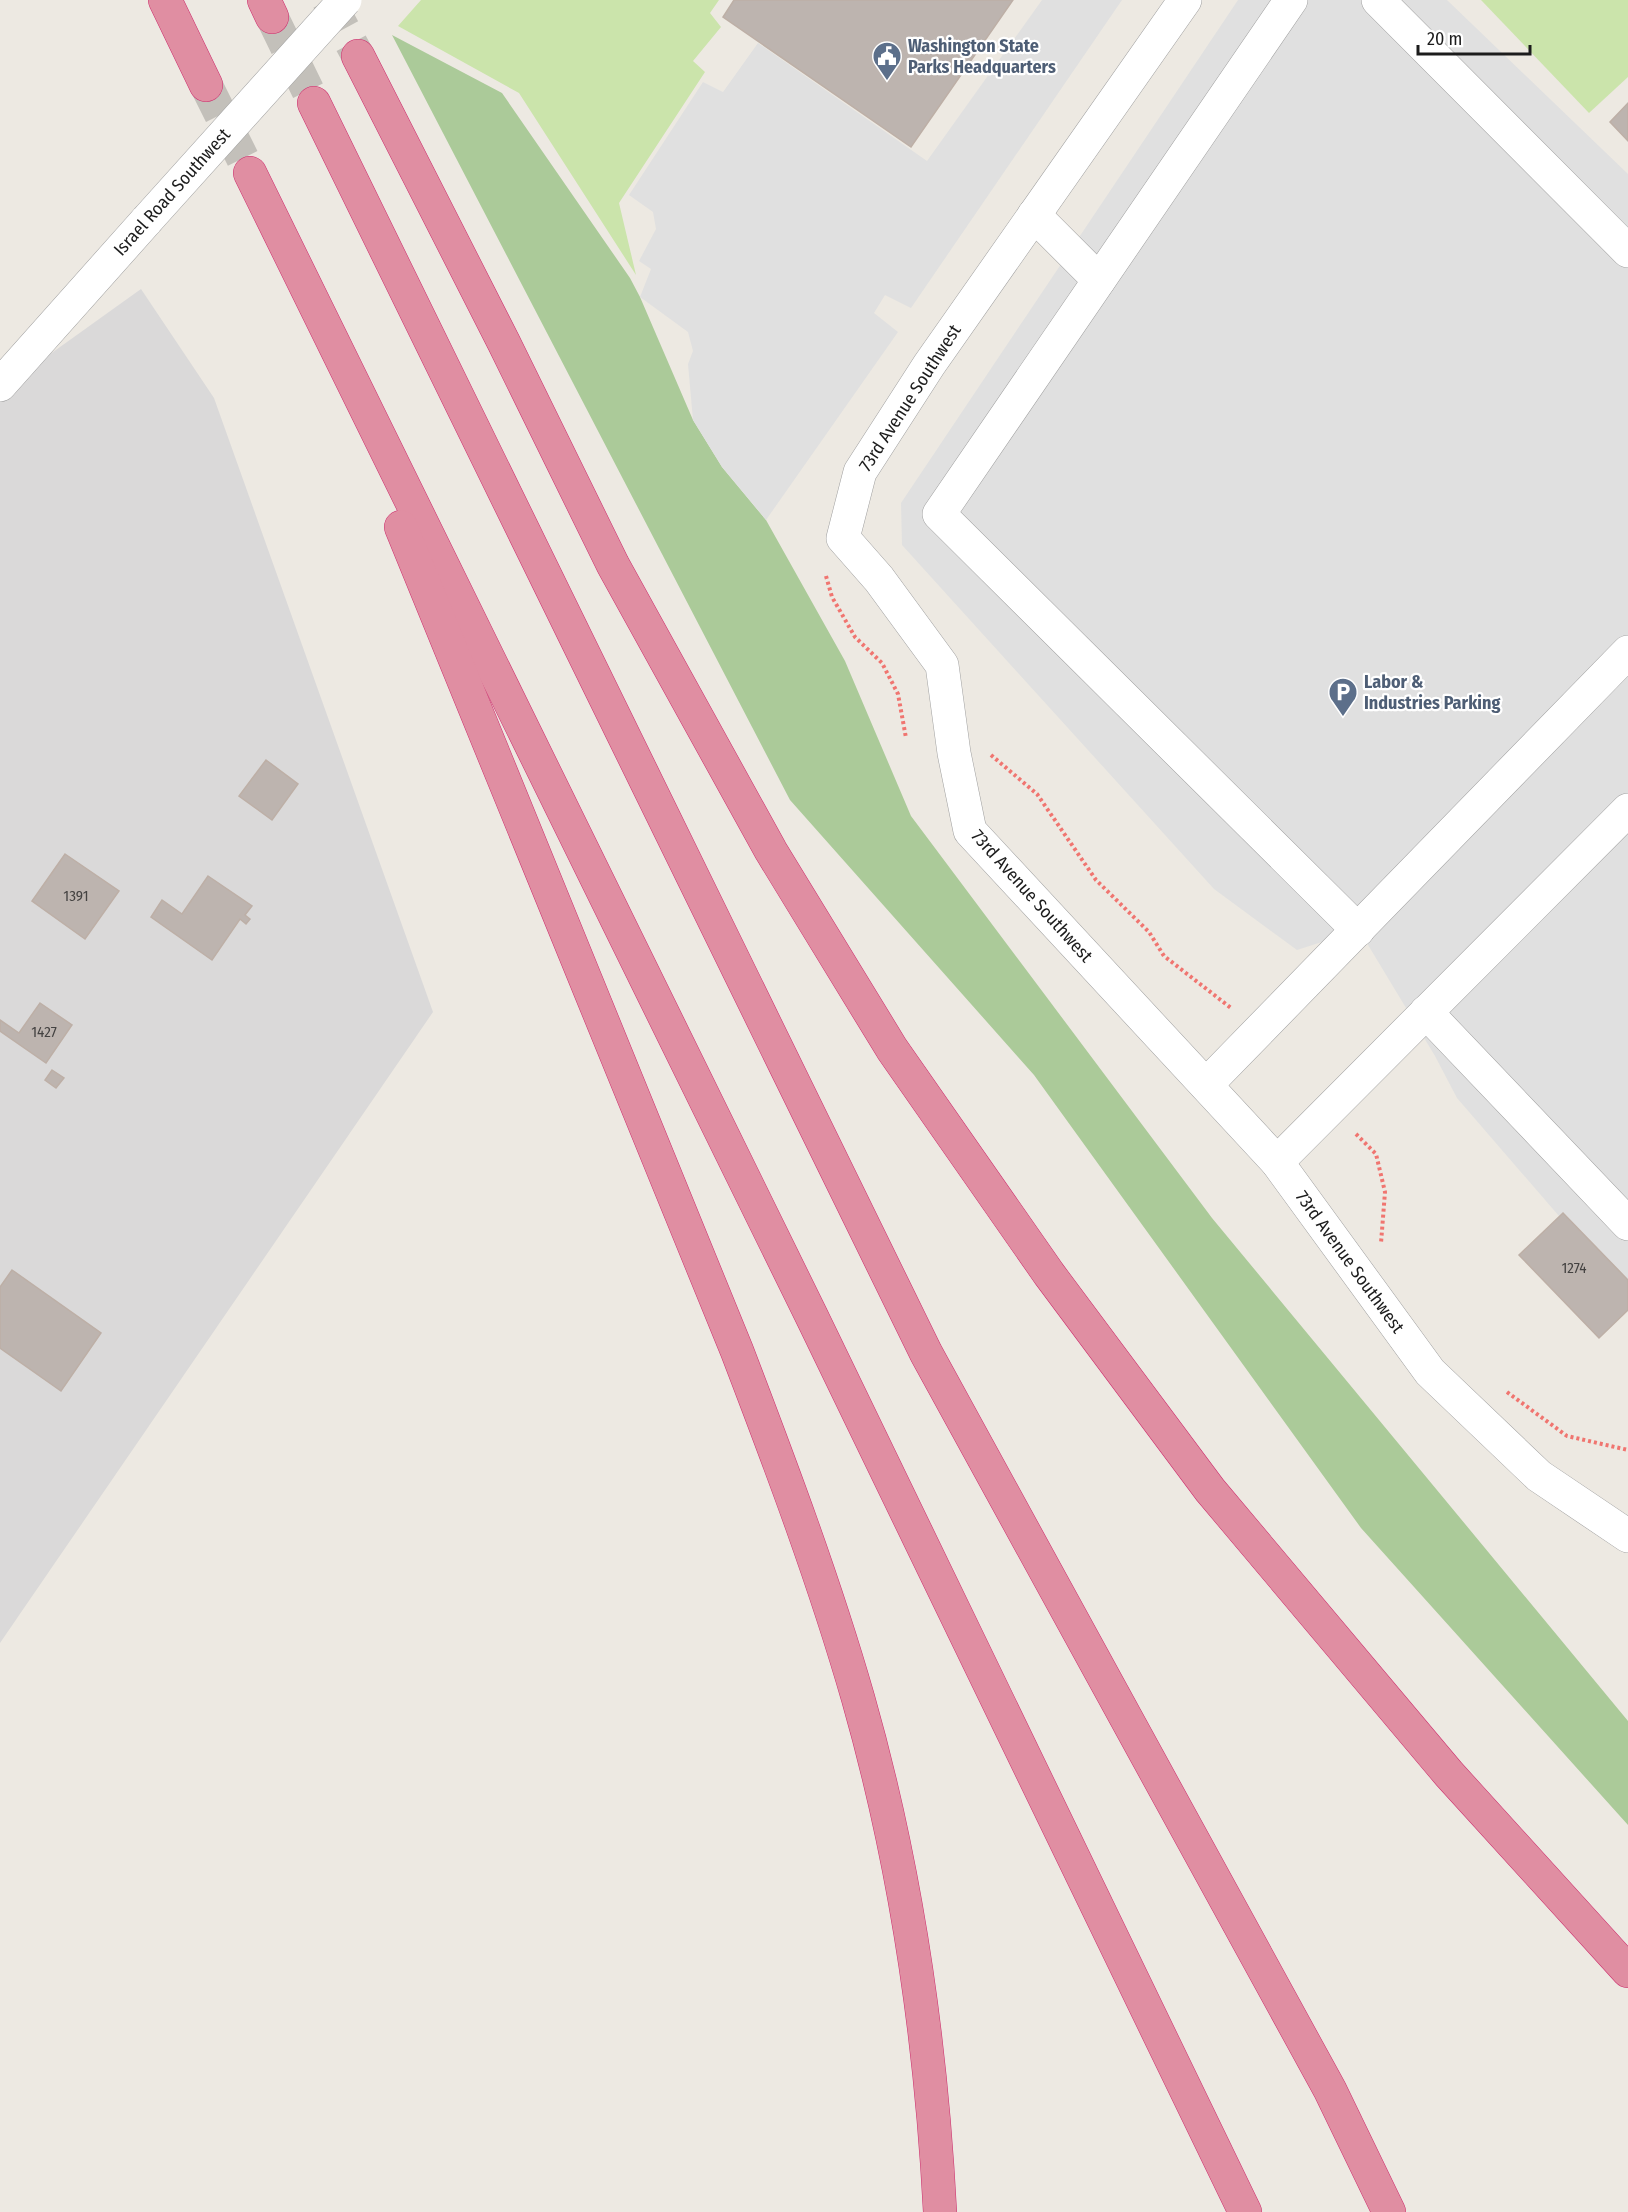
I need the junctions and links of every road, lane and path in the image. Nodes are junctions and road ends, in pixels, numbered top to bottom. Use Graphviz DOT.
graph roads {
  1 [pos="165,0"];
  2 [pos="345,0"];
  3 [pos="1185,0"];
  4 [pos="1291,0"];
  5 [pos="1378,0"];
  6 [pos="358,56"];
  7 [pos="206,85"];
  8 [pos="314,103"];
  9 [pos="250,173"];
  10 [pos="1034,215"];
  11 [pos="1628,251"];
  12 [pos="289,253"];
  13 [pos="1099,280"];
  14 [pos="0,385"];
  15 [pos="1628,652"];
  16 [pos="988,752"];
  17 [pos="1628,810"];
  18 [pos="1359,930"];
  19 [pos="1234,1010"];
  20 [pos="1426,1012"];
  21 [pos="1206,1085"];
  22 [pos="1353,1131"];
  23 [pos="1277,1162"];
  24 [pos="1628,1224"];
  25 [pos="1380,1250"];
  26 [pos="1505,1391"];
  27 [pos="1628,1450"];
  28 [pos="1628,1536"];
  29 [pos="1628,1971"];
  30 [pos="940,2212"];
  31 [pos="1245,2212"];
  32 [pos="1389,2212"];
  1 -- 7 [label="highway"];
  2 -- 14 [label="street, Israel Road Southwest, bridge"];
  3 -- 10 [label="street, 73rd Avenue Southwest"];
  4 -- 13 [label="street"];
  5 -- 11 [label="street"];
  6 -- 29 [label="highway"];
  8 -- 32 [label="highway"];
  9 -- 12 [label="highway"];
  10 -- 13 [label="street"];
  10 -- 21 [label="street, 73rd Avenue Southwest"];
  12 -- 30 [label="highway"];
  12 -- 31 [label="highway"];
  13 -- 18 [label="street"];
  15 -- 18 [label="street"];
  16 -- 19 [label="path"];
  17 -- 20 [label="street"];
  18 -- 21 [label="street"];
  20 -- 23 [label="street"];
  20 -- 24 [label="street"];
  21 -- 23 [label="street, 73rd Avenue Southwest"];
  22 -- 25 [label="path"];
  23 -- 28 [label="street, 73rd Avenue Southwest"];
  26 -- 27 [label="path"];
}
